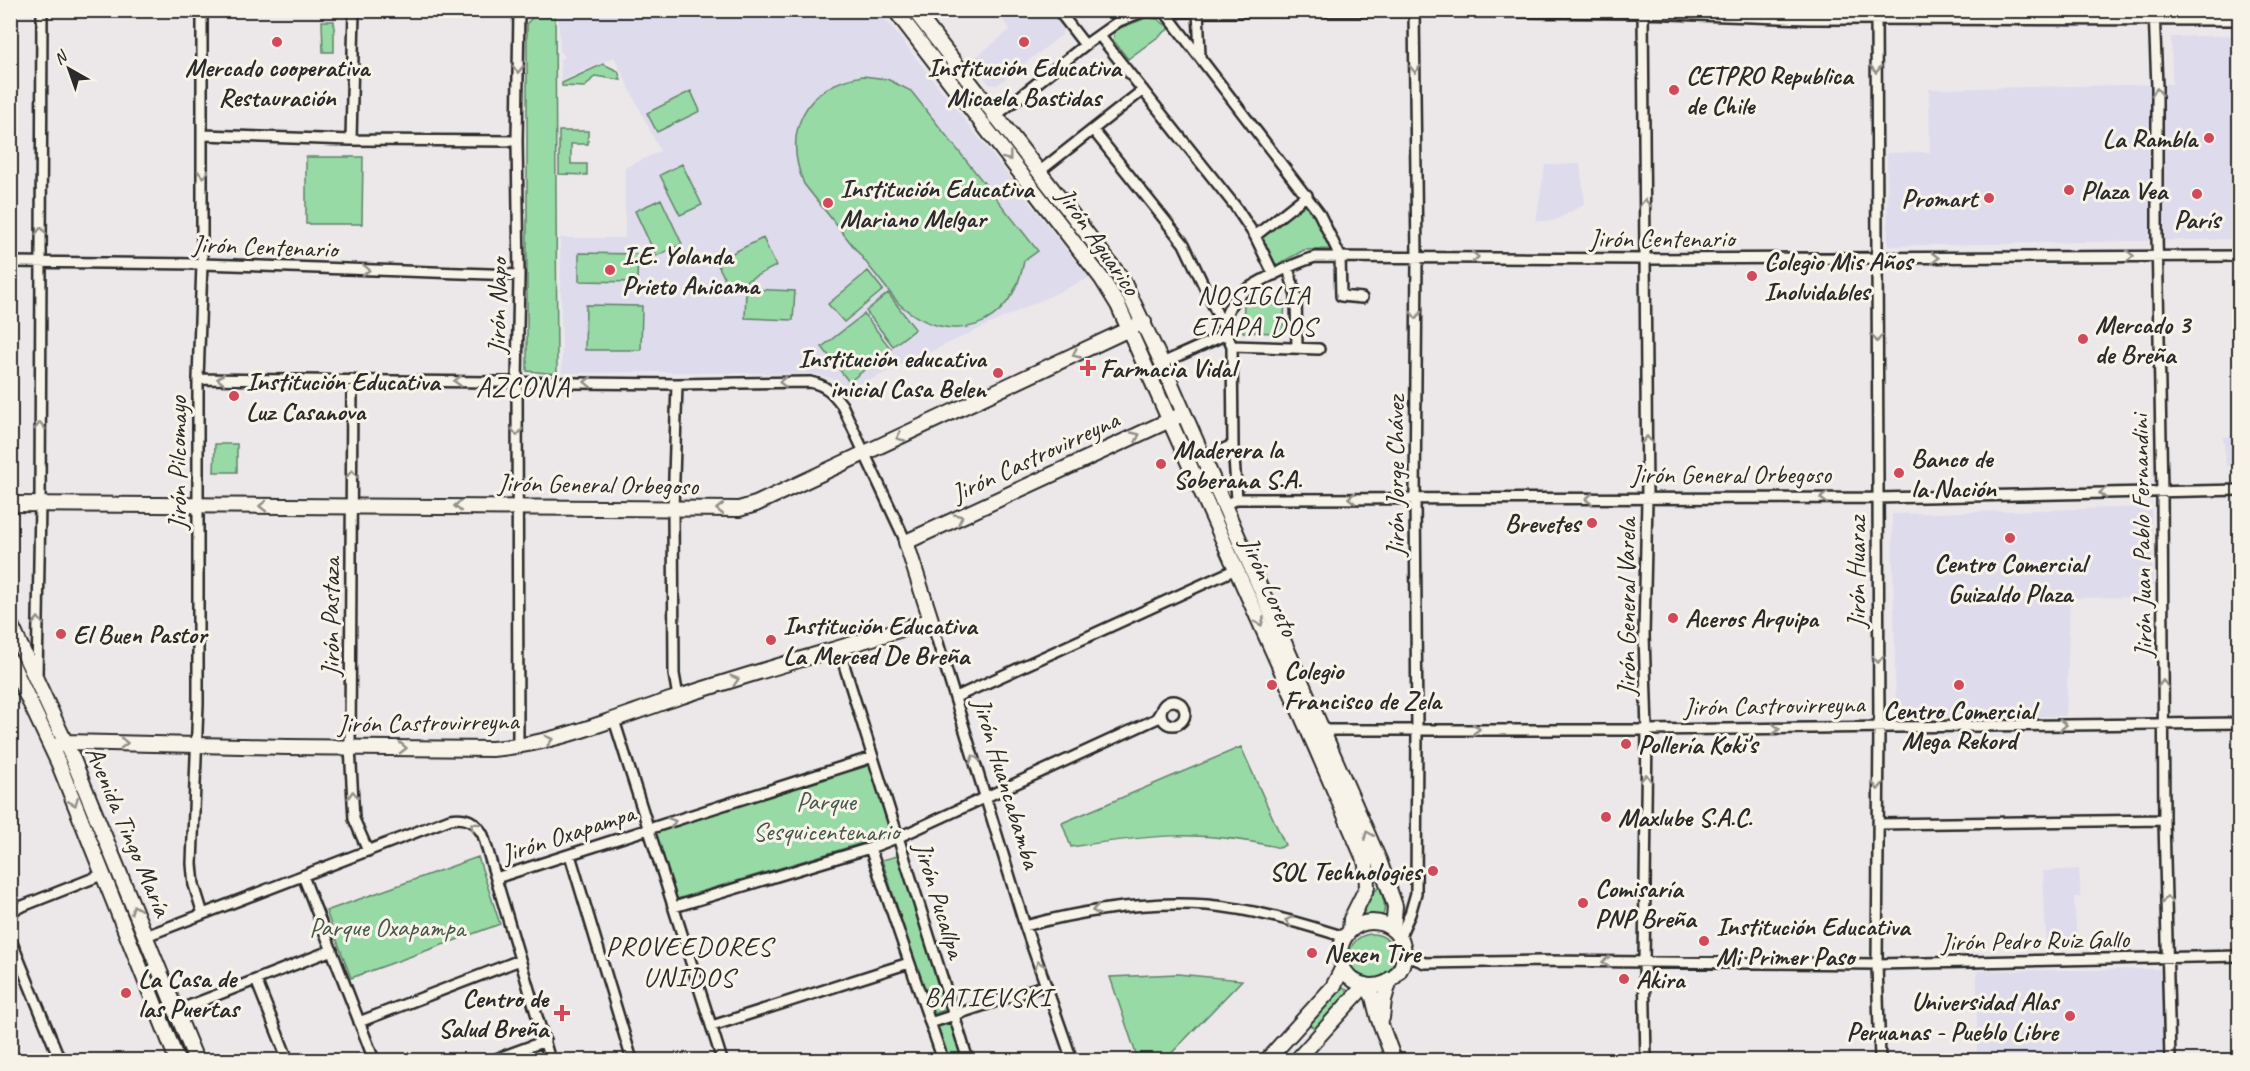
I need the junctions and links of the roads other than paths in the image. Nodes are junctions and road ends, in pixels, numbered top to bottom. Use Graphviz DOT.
graph roads {
  1 [pos="42,10"];
  2 [pos="202,10"];
  3 [pos="354,10"];
  4 [pos="896,10"];
  5 [pos="914,10"];
  6 [pos="1059,10"];
  7 [pos="1414,10"];
  8 [pos="519,11"];
  9 [pos="1198,11"];
  10 [pos="1165,12"];
  11 [pos="1643,12"];
  12 [pos="1875,15"];
  13 [pos="2154,16"];
  14 [pos="2240,20"];
  15 [pos="1099,35"];
  16 [pos="1085,45"];
  17 [pos="1200,57"];
  18 [pos="1143,90"];
  19 [pos="996,115"];
  20 [pos="984,125"];
  21 [pos="1093,130"];
  22 [pos="203,135"];
  23 [pos="351,140"];
  24 [pos="517,141"];
  25 [pos="1040,171"];
  26 [pos="1307,195"];
  27 [pos="1255,236"];
  28 [pos="1340,256"];
  29 [pos="2157,256"];
  30 [pos="2240,256"];
  31 [pos="1417,257"];
  32 [pos="1876,258"];
  33 [pos="1645,259"];
  34 [pos="10,262"];
  35 [pos="40,263"];
  36 [pos="202,264"];
  37 [pos="1288,268"];
  38 [pos="519,275"];
  39 [pos="1274,275"];
  40 [pos="1238,296"];
  41 [pos="1362,298"];
  42 [pos="1215,308"];
  43 [pos="1144,322"];
  44 [pos="1129,329"];
  45 [pos="1225,330"];
  46 [pos="1232,346"];
  47 [pos="1298,348"];
  48 [pos="1318,349"];
  49 [pos="1162,363"];
  50 [pos="198,379"];
  51 [pos="352,380"];
  52 [pos="517,381"];
  53 [pos="677,384"];
  54 [pos="1184,414"];
  55 [pos="1170,420"];
  56 [pos="1233,445"];
  57 [pos="865,454"];
  58 [pos="1203,458"];
  59 [pos="2240,490"];
  60 [pos="2162,492"];
  61 [pos="1415,498"];
  62 [pos="1877,498"];
  63 [pos="1237,499"];
  64 [pos="1647,499"];
  65 [pos="10,504"];
  66 [pos="40,504"];
  67 [pos="1224,505"];
  68 [pos="352,506"];
  69 [pos="517,506"];
  70 [pos="198,507"];
  71 [pos="673,509"];
  72 [pos="906,542"];
  73 [pos="1236,569"];
  74 [pos="931,620"];
  75 [pos="10,623"];
  76 [pos="839,649"];
  77 [pos="10,660"];
  78 [pos="37,679"];
  79 [pos="956,697"];
  80 [pos="678,698"];
  81 [pos="1158,715"];
  82 [pos="614,720"];
  83 [pos="2240,723"];
  84 [pos="2164,724"];
  85 [pos="1879,728"];
  86 [pos="1417,729"];
  87 [pos="1647,730"];
  88 [pos="1317,733"];
  89 [pos="66,742"];
  90 [pos="196,744"];
  91 [pos="350,747"];
  92 [pos="518,747"];
  93 [pos="52,748"];
  94 [pos="873,757"];
  95 [pos="985,798"];
  96 [pos="2164,820"];
  97 [pos="1878,824"];
  98 [pos="649,830"];
  99 [pos="898,837"];
  100 [pos="870,848"];
  101 [pos="368,851"];
  102 [pos="570,855"];
  103 [pos="104,874"];
  104 [pos="303,876"];
  105 [pos="496,878"];
  106 [pos="674,908"];
  107 [pos="10,911"];
  108 [pos="203,914"];
  109 [pos="1025,926"];
  110 [pos="1347,934"];
  111 [pos="146,936"];
  112 [pos="10,938"];
  113 [pos="1399,940"];
  114 [pos="332,950"];
  115 [pos="2240,956"];
  116 [pos="2168,958"];
  117 [pos="520,960"];
  118 [pos="909,963"];
  119 [pos="1644,963"];
  120 [pos="1877,964"];
  121 [pos="1343,967"];
  122 [pos="1390,979"];
  123 [pos="256,980"];
  124 [pos="1046,985"];
  125 [pos="1366,985"];
  126 [pos="176,1011"];
  127 [pos="955,1015"];
  128 [pos="359,1022"];
  129 [pos="930,1023"];
  130 [pos="1300,1024"];
  131 [pos="712,1026"];
  132 [pos="1384,1032"];
  133 [pos="1316,1039"];
  134 [pos="544,1041"];
  135 [pos="60,1060"];
  136 [pos="177,1060"];
  137 [pos="196,1060"];
  138 [pos="288,1060"];
  139 [pos="374,1060"];
  140 [pos="493,1060"];
  141 [pos="550,1060"];
  142 [pos="632,1060"];
  143 [pos="722,1060"];
  144 [pos="943,1060"];
  145 [pos="968,1060"];
  146 [pos="1072,1060"];
  147 [pos="1267,1060"];
  148 [pos="1297,1060"];
  149 [pos="1394,1060"];
  150 [pos="1646,1060"];
  151 [pos="1880,1060"];
  152 [pos="2170,1060"];
  35 -- 1 [label="street, one-way"];
  2 -- 22 [label="street, Jirón Pilcomayo"];
  3 -- 23 [label="street"];
  4 -- 20 [label="main road, Jirón Aguarico"];
  5 -- 19 [label="main road, Jirón Aguarico"];
  6 -- 16 [label="street"];
  7 -- 9 [label="street"];
  7 -- 11 [label="street"];
  7 -- 31 [label="street, Jirón Jorge Chávez, one-way"];
  8 -- 24 [label="street, Jirón Napo, one-way"];
  9 -- 10 [label="street"];
  9 -- 17 [label="street"];
  10 -- 15 [label="street"];
  10 -- 17 [label="street"];
  11 -- 12 [label="street"];
  33 -- 11 [label="street, Jirón General Varela, one-way"];
  12 -- 13 [label="street"];
  12 -- 32 [label="street, Jirón Huaraz, one-way"];
  13 -- 14 [label="street"];
  29 -- 13 [label="street, Jirón Juan Pablo Fernandini, one-way"];
  15 -- 16 [label="street"];
  15 -- 18 [label="street"];
  16 -- 19 [label="street"];
  17 -- 26 [label="street"];
  18 -- 21 [label="street"];
  18 -- 27 [label="street"];
  19 -- 20 [label="street"];
  19 -- 25 [label="main road, Jirón Aguarico"];
  20 -- 44 [label="main road, Jirón Aguarico, one-way"];
  21 -- 25 [label="street"];
  21 -- 42 [label="street"];
  22 -- 23 [label="street"];
  22 -- 36 [label="street, Jirón Pilcomayo, one-way"];
  23 -- 24 [label="street"];
  24 -- 38 [label="street, Jirón Napo"];
  25 -- 43 [label="main road, Jirón Aguarico"];
  26 -- 27 [label="street"];
  26 -- 28 [label="street"];
  27 -- 39 [label="street"];
  28 -- 31 [label="street, Jirón Centenario"];
  28 -- 37 [label="street, Jirón Centenario"];
  28 -- 41 [label="street"];
  29 -- 30 [label="street, Jirón Centenario"];
  32 -- 29 [label="street, Jirón Centenario, one-way"];
  29 -- 60 [label="street, Jirón Juan Pablo Fernandini"];
  31 -- 33 [label="street, Jirón Centenario, one-way"];
  31 -- 61 [label="street, Jirón Jorge Chávez, one-way"];
  32 -- 33 [label="street, Jirón Centenario"];
  32 -- 62 [label="street, Jirón Huaraz, one-way"];
  64 -- 33 [label="street, Jirón General Varela, one-way"];
  34 -- 35 [label="street, Jirón Centenario"];
  35 -- 36 [label="street, Jirón Centenario"];
  66 -- 35 [label="street, one-way"];
  36 -- 38 [label="street, Jirón Centenario, one-way"];
  36 -- 50 [label="street, Jirón Pilcomayo"];
  37 -- 39 [label="street, Jirón Centenario"];
  37 -- 47 [label="street"];
  38 -- 52 [label="street, Jirón Napo"];
  39 -- 40 [label="street, Jirón Centenario"];
  40 -- 42 [label="street, Jirón Centenario"];
  40 -- 45 [label="street"];
  42 -- 45 [label="street"];
  43 -- 44 [label="main road, Jirón General Orbegoso"];
  43 -- 49 [label="main road, Jirón Loreto"];
  44 -- 55 [label="main road, Jirón Loreto"];
  44 -- 57 [label="main road, Jirón General Orbegoso, one-way"];
  45 -- 46 [label="street"];
  45 -- 49 [label="street"];
  46 -- 47 [label="street"];
  46 -- 56 [label="street"];
  47 -- 48 [label="street"];
  49 -- 54 [label="main road, Jirón Loreto"];
  51 -- 50 [label="street, Jirón Huancabamba, one-way"];
  50 -- 70 [label="street, Jirón Pilcomayo"];
  52 -- 51 [label="street, Jirón Huancabamba, one-way"];
  68 -- 51 [label="street, Jirón Pastaza, one-way"];
  53 -- 52 [label="street, Jirón Huancabamba, one-way"];
  52 -- 69 [label="street, Jirón Napo, one-way"];
  57 -- 53 [label="street, Jirón Huancabamba, one-way"];
  53 -- 71 [label="street"];
  54 -- 55 [label="main road, Jirón Castrovirreyna"];
  54 -- 58 [label="main road, Jirón Loreto"];
  72 -- 55 [label="main road, Jirón Castrovirreyna, one-way"];
  55 -- 73 [label="main road, Jirón Loreto"];
  56 -- 58 [label="street"];
  56 -- 63 [label="street"];
  57 -- 71 [label="main road, Jirón General Orbegoso, one-way"];
  57 -- 72 [label="street, Jirón Huancabamba"];
  58 -- 67 [label="main road, Jirón Loreto"];
  59 -- 60 [label="street, Jirón General Orbegoso"];
  60 -- 62 [label="street, Jirón General Orbegoso, one-way"];
  84 -- 60 [label="street, Jirón Juan Pablo Fernandini, one-way"];
  61 -- 63 [label="street, Jirón General Orbegoso, one-way"];
  64 -- 61 [label="street, Jirón General Orbegoso, one-way"];
  61 -- 86 [label="street, Jirón Jorge Chávez"];
  62 -- 64 [label="street, Jirón General Orbegoso, one-way"];
  62 -- 85 [label="street, Jirón Huaraz, one-way"];
  63 -- 67 [label="street, Jirón General Orbegoso"];
  64 -- 87 [label="street, Jirón General Varela"];
  65 -- 66 [label="main road, Jirón General Orbegoso"];
  66 -- 70 [label="main road, Jirón General Orbegoso"];
  78 -- 66 [label="street, one-way"];
  67 -- 88 [label="main road, Jirón Loreto"];
  69 -- 68 [label="main road, Jirón General Orbegoso, one-way"];
  68 -- 70 [label="main road, Jirón General Orbegoso, one-way"];
  68 -- 91 [label="street, Jirón Pastaza"];
  69 -- 71 [label="main road, Jirón General Orbegoso"];
  69 -- 92 [label="street, Jirón Napo"];
  70 -- 90 [label="street, Jirón Pilcomayo"];
  71 -- 80 [label="street"];
  72 -- 74 [label="main road, Jirón Huancabamba"];
  73 -- 79 [label="street"];
  73 -- 88 [label="main road, Jirón Loreto, one-way"];
  74 -- 76 [label="main road, Jirón Castrovirreyna"];
  74 -- 79 [label="street, Jirón Huancabamba"];
  75 -- 78 [label="main road, Avenida Tingo María"];
  80 -- 76 [label="main road, Jirón Castrovirreyna, one-way"];
  76 -- 94 [label="street, Jirón Pucallpa"];
  77 -- 93 [label="main road, Avenida Tingo María"];
  78 -- 89 [label="main road, Avenida Tingo María"];
  95 -- 79 [label="street, Jirón Huancabamba, one-way"];
  80 -- 82 [label="main road, Jirón Castrovirreyna"];
  81 -- 81 [label="street"];
  81 -- 95 [label="street"];
  92 -- 82 [label="main road, Jirón Castrovirreyna, one-way"];
  82 -- 98 [label="street"];
  83 -- 84 [label="street, Jirón Castrovirreyna"];
  85 -- 84 [label="street, Jirón Castrovirreyna, one-way"];
  84 -- 96 [label="street, Jirón Juan Pablo Fernandini"];
  87 -- 85 [label="street, Jirón Castrovirreyna, one-way"];
  85 -- 97 [label="street, Jirón Huaraz, one-way"];
  86 -- 87 [label="street, Jirón Castrovirreyna, one-way"];
  86 -- 88 [label="street, Jirón Castrovirreyna"];
  86 -- 113 [label="street, Jirón Jorge Chávez"];
  119 -- 87 [label="street, Jirón General Varela, one-way"];
  88 -- 110 [label="main road, Jirón Loreto"];
  113 -- 88 [label="main road, Jirón Loreto, one-way"];
  89 -- 90 [label="main road, Jirón Castrovirreyna, one-way"];
  89 -- 93 [label="main road, Jirón Castrovirreyna"];
  111 -- 89 [label="main road, Avenida Tingo María, one-way"];
  90 -- 91 [label="main road, Jirón Castrovirreyna"];
  90 -- 108 [label="street, Jirón Pilcomayo"];
  91 -- 92 [label="main road, Jirón Castrovirreyna, one-way"];
  101 -- 91 [label="street, Jirón Pastaza, one-way"];
  93 -- 103 [label="main road, Avenida Tingo María, one-way"];
  98 -- 94 [label="street, Jirón Oxapampa, one-way"];
  94 -- 99 [label="street, Jirón Pucallpa"];
  95 -- 99 [label="street"];
  95 -- 109 [label="street, Jirón Huancabamba"];
  96 -- 97 [label="street"];
  116 -- 96 [label="street, Jirón Juan Pablo Fernandini, one-way"];
  97 -- 120 [label="street, Jirón Huaraz"];
  98 -- 102 [label="street, Jirón Oxapampa"];
  98 -- 106 [label="street"];
  99 -- 100 [label="street"];
  99 -- 127 [label="street, Jirón Pucallpa"];
  100 -- 106 [label="street"];
  100 -- 118 [label="street, Jirón Pucallpa"];
  101 -- 104 [label="street, Jirón Oxapampa"];
  105 -- 101 [label="street, Jirón Oxapampa, one-way"];
  102 -- 105 [label="street, Jirón Oxapampa"];
  102 -- 142 [label="street"];
  103 -- 107 [label="street"];
  103 -- 136 [label="main road, Avenida Tingo María"];
  104 -- 108 [label="street, Jirón Oxapampa"];
  104 -- 114 [label="street"];
  105 -- 117 [label="street"];
  106 -- 131 [label="street"];
  108 -- 111 [label="street, Jirón Oxapampa"];
  110 -- 109 [label="street, one-way"];
  124 -- 109 [label="street, Jirón Huancabamba, one-way"];
  110 -- 113 [label="main road"];
  110 -- 121 [label="main road"];
  111 -- 126 [label="main road, Avenida Tingo María"];
  112 -- 135 [label="street"];
  119 -- 113 [label="street, Jirón Pedro Ruiz Gallo, one-way"];
  113 -- 122 [label="main road"];
  114 -- 123 [label="street"];
  114 -- 128 [label="street"];
  115 -- 116 [label="street, Jirón Pedro Ruiz Gallo"];
  116 -- 120 [label="street, Jirón Pedro Ruiz Gallo"];
  116 -- 152 [label="street, Jirón Juan Pablo Fernandini"];
  117 -- 128 [label="street"];
  117 -- 134 [label="street"];
  118 -- 129 [label="street, Jirón Pucallpa"];
  118 -- 131 [label="street"];
  119 -- 120 [label="street, Jirón Pedro Ruiz Gallo"];
  119 -- 150 [label="street, Jirón General Varela"];
  120 -- 151 [label="street, Jirón Huaraz"];
  121 -- 125 [label="main road"];
  121 -- 130 [label="main road"];
  122 -- 125 [label="main road"];
  122 -- 132 [label="main road"];
  123 -- 126 [label="street"];
  123 -- 138 [label="street"];
  124 -- 127 [label="street"];
  124 -- 146 [label="street, Jirón Huancabamba"];
  125 -- 132 [label="main road"];
  125 -- 133 [label="main road"];
  126 -- 137 [label="main road, Avenida Tingo María"];
  127 -- 129 [label="street"];
  127 -- 145 [label="street, Jirón Pucallpa"];
  128 -- 139 [label="street"];
  129 -- 144 [label="street, Jirón Pucallpa"];
  130 -- 133 [label="main road"];
  130 -- 147 [label="main road"];
  131 -- 143 [label="street"];
  132 -- 149 [label="main road"];
  133 -- 148 [label="main road"];
  134 -- 140 [label="street"];
  134 -- 141 [label="street"];
}
